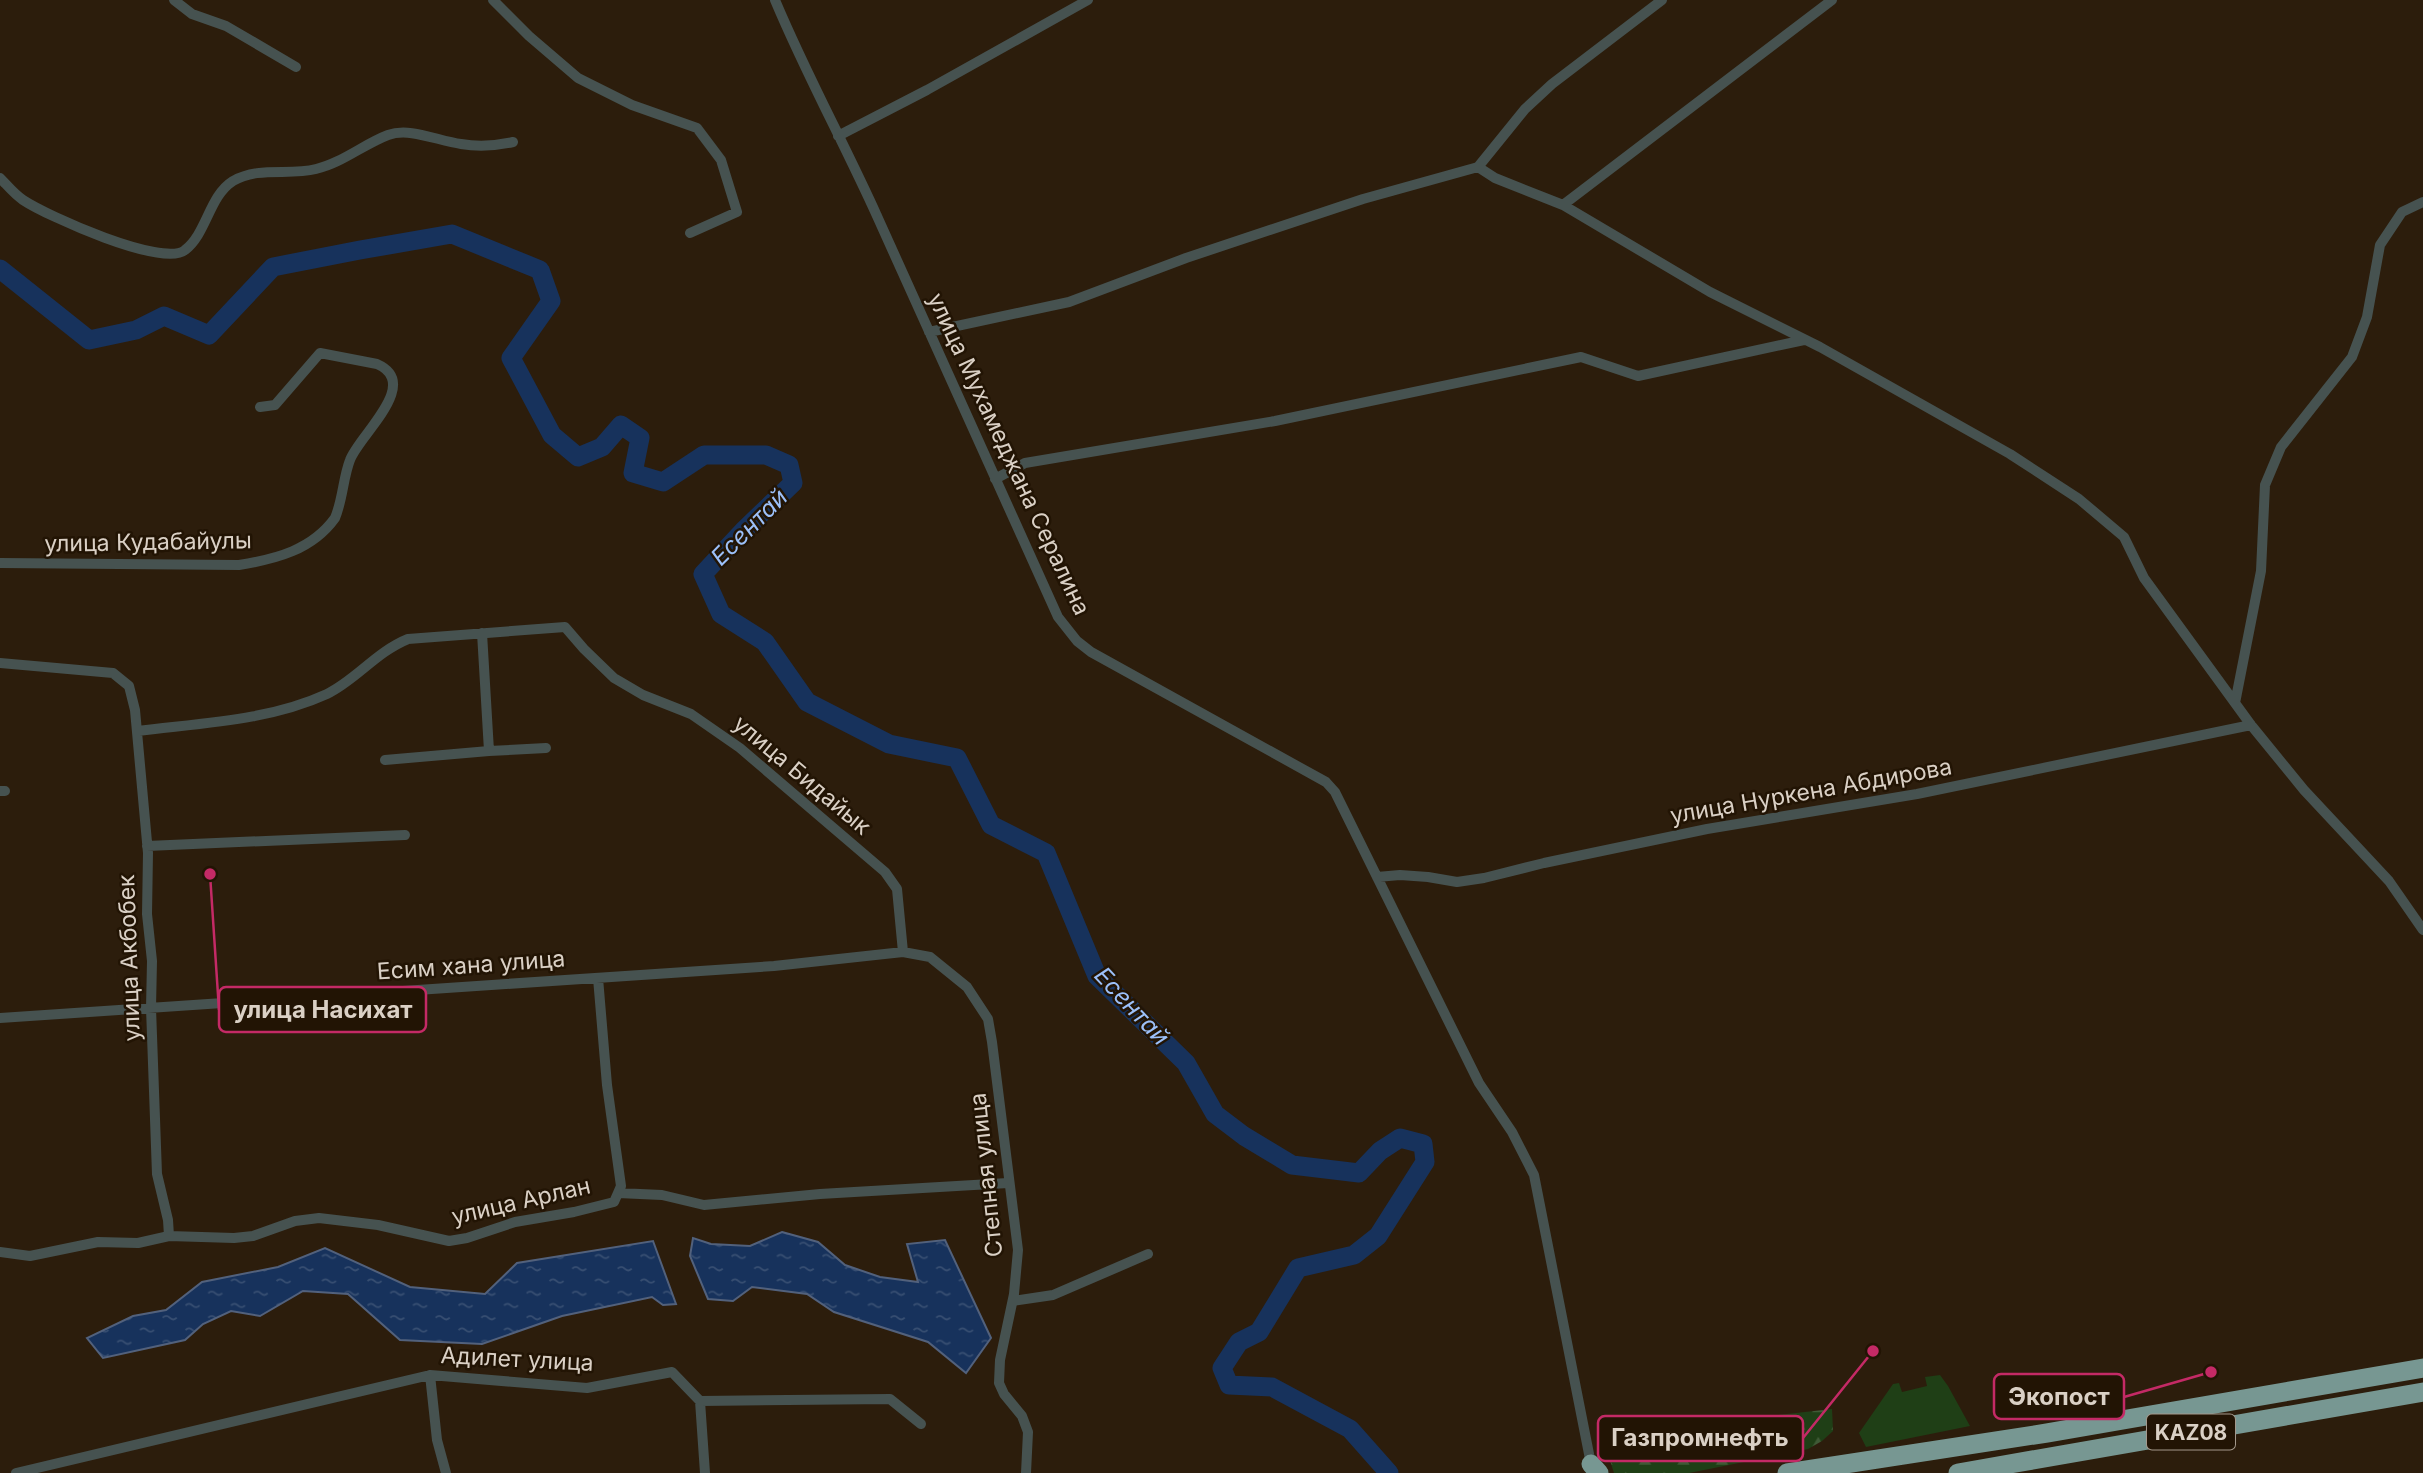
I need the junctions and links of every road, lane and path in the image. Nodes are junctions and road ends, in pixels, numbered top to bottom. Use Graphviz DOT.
graph roads {
  1 [pos="174,0"];
  2 [pos="494,0"];
  3 [pos="775,0"];
  4 [pos="1088,0"];
  5 [pos="1662,0"];
  6 [pos="1832,0"];
  7 [pos="296,67"];
  8 [pos="838,136"];
  9 [pos="513,142"];
  10 [pos="1478,167"];
  11 [pos="0,178"];
  12 [pos="2423,202"];
  13 [pos="1563,205"];
  14 [pos="690,233"];
  15 [pos="929,332"];
  16 [pos="1804,340"];
  17 [pos="260,407"];
  18 [pos="995,479"];
  19 [pos="0,563"];
  20 [pos="482,633"];
  21 [pos="0,663"];
  22 [pos="2235,703"];
  23 [pos="2251,725"];
  24 [pos="137,731"];
  25 [pos="546,748"];
  26 [pos="489,751"];
  27 [pos="385,760"];
  28 [pos="405,835"];
  29 [pos="147,846"];
  30 [pos="1377,877"];
  31 [pos="2423,930"];
  32 [pos="903,952"];
  33 [pos="598,978"];
  34 [pos="151,1008"];
  35 [pos="0,1018"];
  36 [pos="1008,1183"];
  37 [pos="618,1193"];
  38 [pos="169,1236"];
  39 [pos="0,1252"];
  40 [pos="1148,1254"];
  41 [pos="1013,1301"];
  42 [pos="2423,1367"];
  43 [pos="430,1375"];
  44 [pos="2423,1392"];
  45 [pos="700,1401"];
  46 [pos="921,1424"];
  47 [pos="1593,1470"];
  48 [pos="16,1473"];
  49 [pos="446,1473"];
  50 [pos="705,1473"];
  51 [pos="1026,1473"];
  52 [pos="1787,1473"];
  53 [pos="1958,1473"];
  1 -- 7 [label="street"];
  2 -- 14 [label="street"];
  3 -- 8 [label="street, улица Мухамеджана Сералина"];
  4 -- 8 [label="street"];
  5 -- 10 [label="street"];
  6 -- 13 [label="street"];
  8 -- 15 [label="street, улица Мухамеджана Сералина"];
  9 -- 11 [label="street"];
  10 -- 13 [label="street"];
  10 -- 15 [label="street"];
  12 -- 22 [label="street"];
  13 -- 16 [label="street"];
  15 -- 18 [label="street, улица Мухамеджана Сералина"];
  16 -- 18 [label="street"];
  16 -- 22 [label="street"];
  17 -- 19 [label="street, улица Кудабайулы"];
  18 -- 30 [label="street, улица Мухамеджана Сералина"];
  20 -- 24 [label="street"];
  20 -- 26 [label="street"];
  20 -- 32 [label="street, улица Бидайык"];
  21 -- 24 [label="street, улица Акбобек"];
  22 -- 23 [label="street"];
  23 -- 30 [label="street, улица Нуркена Абдирова"];
  23 -- 31 [label="street"];
  24 -- 29 [label="street, улица Акбобек"];
  25 -- 26 [label="street"];
  26 -- 27 [label="street"];
  28 -- 29 [label="street"];
  29 -- 34 [label="street, улица Акбобек"];
  30 -- 47 [label="street, улица Мухамеджана Сералина"];
  32 -- 33 [label="street, Есим хана улица"];
  32 -- 36 [label="street, Степная улица"];
  33 -- 34 [label="street, Есим хана улица"];
  33 -- 37 [label="street"];
  34 -- 35 [label="street, Есим хана улица"];
  34 -- 38 [label="street, улица Акбобек"];
  36 -- 37 [label="street, улица Арлан"];
  36 -- 41 [label="street, Степная улица"];
  37 -- 38 [label="street, улица Арлан"];
  38 -- 39 [label="street, улица Арлан"];
  40 -- 41 [label="street"];
  41 -- 51 [label="street, Степная улица"];
  42 -- 52 [label="highway, KAZ08"];
  43 -- 45 [label="street, Адилет улица"];
  43 -- 48 [label="street, Адилет улица"];
  43 -- 49 [label="street"];
  44 -- 53 [label="highway, KAZ08"];
  45 -- 46 [label="street"];
  45 -- 50 [label="street"];
}
